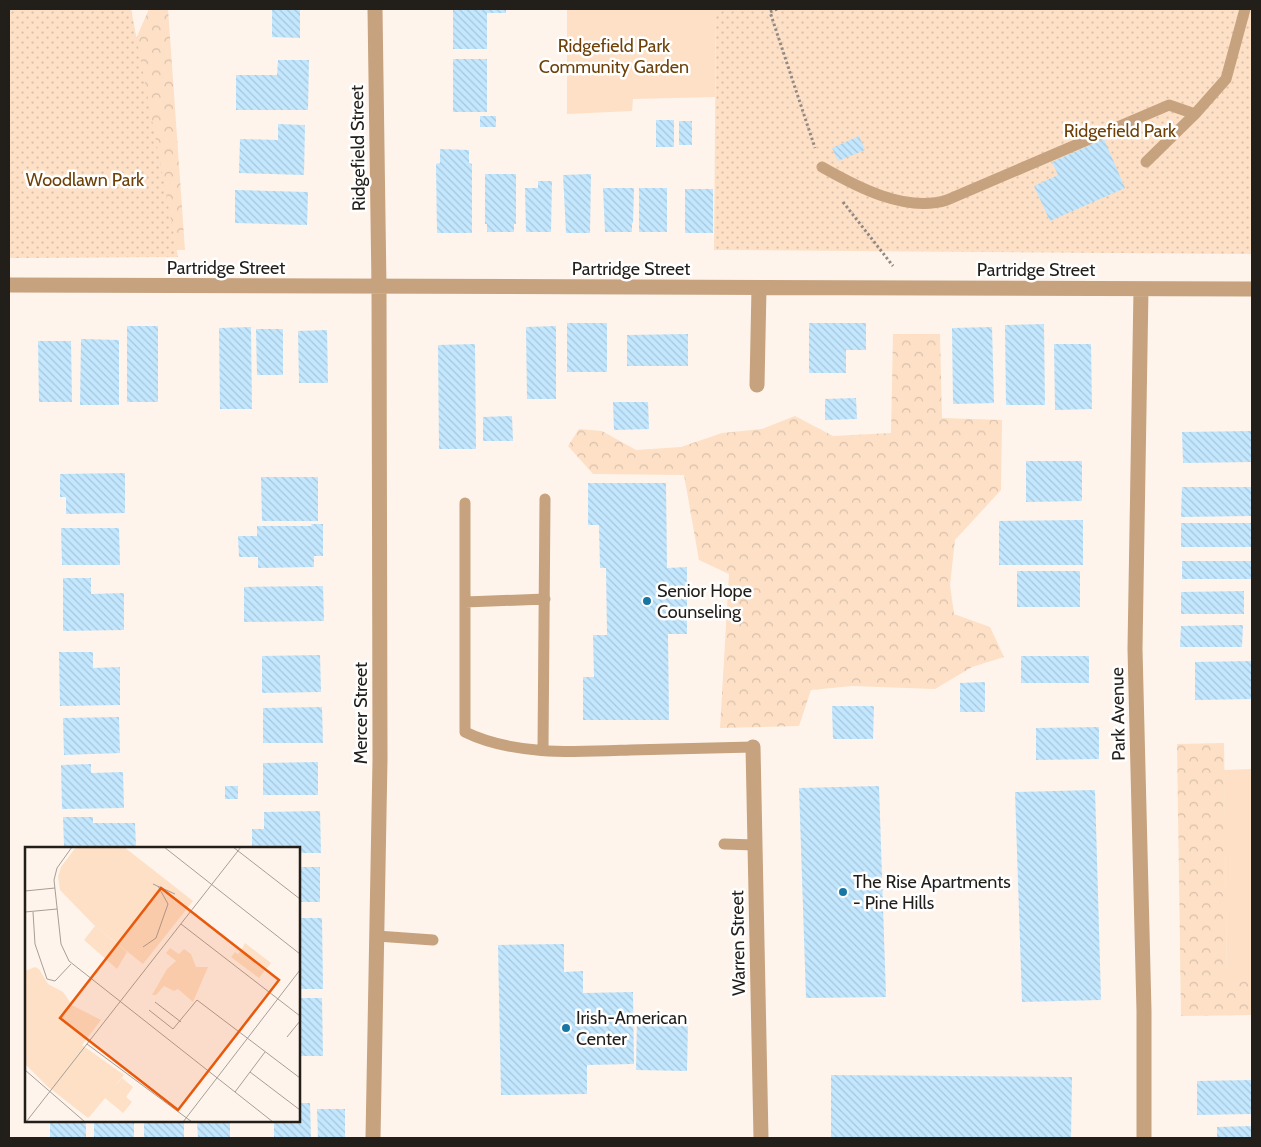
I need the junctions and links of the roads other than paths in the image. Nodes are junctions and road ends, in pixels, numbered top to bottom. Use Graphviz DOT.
graph roads {
  1 [pos="375,9"];
  2 [pos="1245,9"];
  3 [pos="1252,19"];
  4 [pos="1239,30"];
  5 [pos="1195,114"];
  6 [pos="1146,162"];
  7 [pos="822,167"];
  8 [pos="9,285"];
  9 [pos="379,287"];
  10 [pos="759,288"];
  11 [pos="1141,289"];
  12 [pos="1252,289"];
  13 [pos="757,385"];
  14 [pos="545,499"];
  15 [pos="464,503"];
  16 [pos="545,599"];
  17 [pos="465,602"];
  18 [pos="752,747"];
  19 [pos="543,750"];
  20 [pos="724,844"];
  21 [pos="755,845"];
  22 [pos="377,936"];
  23 [pos="433,940"];
  24 [pos="373,1138"];
  25 [pos="761,1138"];
  26 [pos="1144,1138"];
  1 -- 9 [label="street, Ridgefield Street"];
  2 -- 4 [label="lane"];
  3 -- 4 [label="lane"];
  4 -- 5 [label="lane"];
  5 -- 6 [label="lane"];
  5 -- 7 [label="lane"];
  8 -- 9 [label="street, Partridge Street"];
  9 -- 10 [label="street, Partridge Street"];
  9 -- 22 [label="street, Mercer Street"];
  10 -- 11 [label="street, Partridge Street"];
  10 -- 13 [label="street"];
  11 -- 12 [label="street, Partridge Street"];
  11 -- 26 [label="street, Park Avenue"];
  14 -- 16 [label="lane"];
  15 -- 17 [label="lane"];
  16 -- 17 [label="lane"];
  16 -- 19 [label="lane"];
  17 -- 19 [label="lane"];
  18 -- 19 [label="lane"];
  18 -- 21 [label="street, Warren Street"];
  20 -- 21 [label="lane"];
  21 -- 25 [label="street, Warren Street"];
  22 -- 23 [label="lane"];
  22 -- 24 [label="street, Mercer Street"];
}
